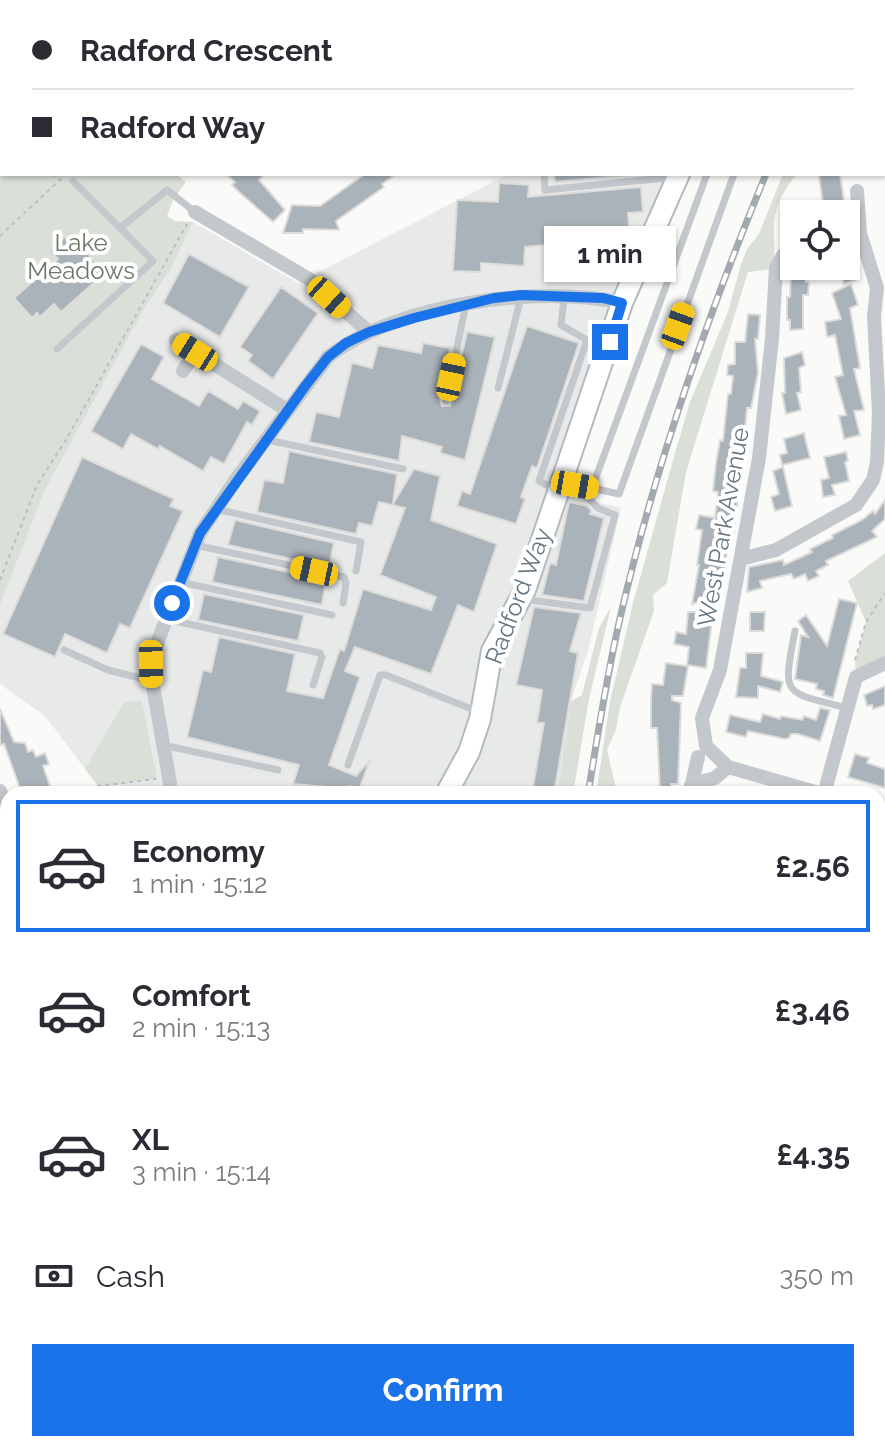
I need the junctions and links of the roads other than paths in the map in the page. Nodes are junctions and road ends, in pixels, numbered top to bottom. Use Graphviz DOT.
graph roads {
  1 [pos="544,176"];
  2 [pos="678,176"];
  3 [pos="706,176"];
  4 [pos="733,176"];
  5 [pos="73,181"];
  6 [pos="857,191"];
  7 [pos="856,200"];
  8 [pos="195,212"];
  9 [pos="120,228"];
  10 [pos="860,247"];
  11 [pos="780,261"];
  12 [pos="881,287"];
  13 [pos="521,295"];
  14 [pos="564,298"];
  15 [pos="622,303"];
  16 [pos="466,304"];
  17 [pos="369,332"];
  18 [pos="176,340"];
  19 [pos="57,349"];
  20 [pos="195,352"];
  21 [pos="183,371"];
  22 [pos="498,388"];
  23 [pos="446,401"];
  24 [pos="287,410"];
  25 [pos="266,439"];
  26 [pos="403,469"];
  27 [pos="565,486"];
  28 [pos="592,488"];
  29 [pos="216,509"];
  30 [pos="195,545"];
  31 [pos="741,559"];
  32 [pos="356,571"];
  33 [pos="180,582"];
  34 [pos="520,598"];
  35 [pos="343,603"];
  36 [pos="332,615"];
  37 [pos="166,619"];
  38 [pos="795,631"];
  39 [pos="64,650"];
  40 [pos="885,663"];
  41 [pos="152,681"];
  42 [pos="313,685"];
  43 [pos="847,708"];
  44 [pos="475,710"];
  45 [pos="163,745"];
  46 [pos="698,757"];
  47 [pos="348,765"];
  48 [pos="728,767"];
  49 [pos="278,770"];
  50 [pos="168,786"];
  51 [pos="450,786"];
  52 [pos="692,786"];
  53 [pos="698,786"];
  54 [pos="795,786"];
  55 [pos="825,786"];
  1 -- 2 [label="lane"];
  2 -- 15 [label="street, Radford Way"];
  3 -- 28 [label="lane"];
  4 -- 28 [label="lane"];
  5 -- 9 [label="lane"];
  6 -- 7 [label="street"];
  8 -- 9 [label="lane"];
  8 -- 17 [label="street"];
  9 -- 19 [label="lane"];
  10 -- 12 [label="street"];
  11 -- 31 [label="street, West Park Avenue"];
  12 -- 31 [label="street"];
  13 -- 14 [label="street"];
  13 -- 16 [label="street"];
  13 -- 22 [label="lane"];
  14 -- 15 [label="street"];
  14 -- 27 [label="lane"];
  15 -- 27 [label="street, Radford Way"];
  16 -- 17 [label="street"];
  16 -- 23 [label="lane"];
  17 -- 24 [label="street"];
  18 -- 20 [label="street"];
  20 -- 21 [label="street"];
  20 -- 24 [label="street"];
  24 -- 25 [label="street"];
  25 -- 26 [label="lane"];
  25 -- 29 [label="street"];
  27 -- 28 [label="lane"];
  27 -- 34 [label="street, Radford Way"];
  27 -- 34 [label="lane"];
  29 -- 30 [label="street"];
  29 -- 32 [label="lane"];
  30 -- 33 [label="street"];
  30 -- 35 [label="lane"];
  31 -- 48 [label="street, West Park Avenue"];
  33 -- 36 [label="lane"];
  33 -- 37 [label="street"];
  34 -- 44 [label="street, Radford Way"];
  37 -- 41 [label="street"];
  37 -- 42 [label="lane"];
  38 -- 43 [label="lane"];
  39 -- 41 [label="lane"];
  40 -- 43 [label="street"];
  41 -- 45 [label="street"];
  43 -- 55 [label="street"];
  44 -- 47 [label="lane"];
  44 -- 51 [label="street, Radford Way"];
  45 -- 49 [label="lane"];
  45 -- 50 [label="street"];
  46 -- 52 [label="street"];
  48 -- 53 [label="street"];
  48 -- 54 [label="street"];
}
